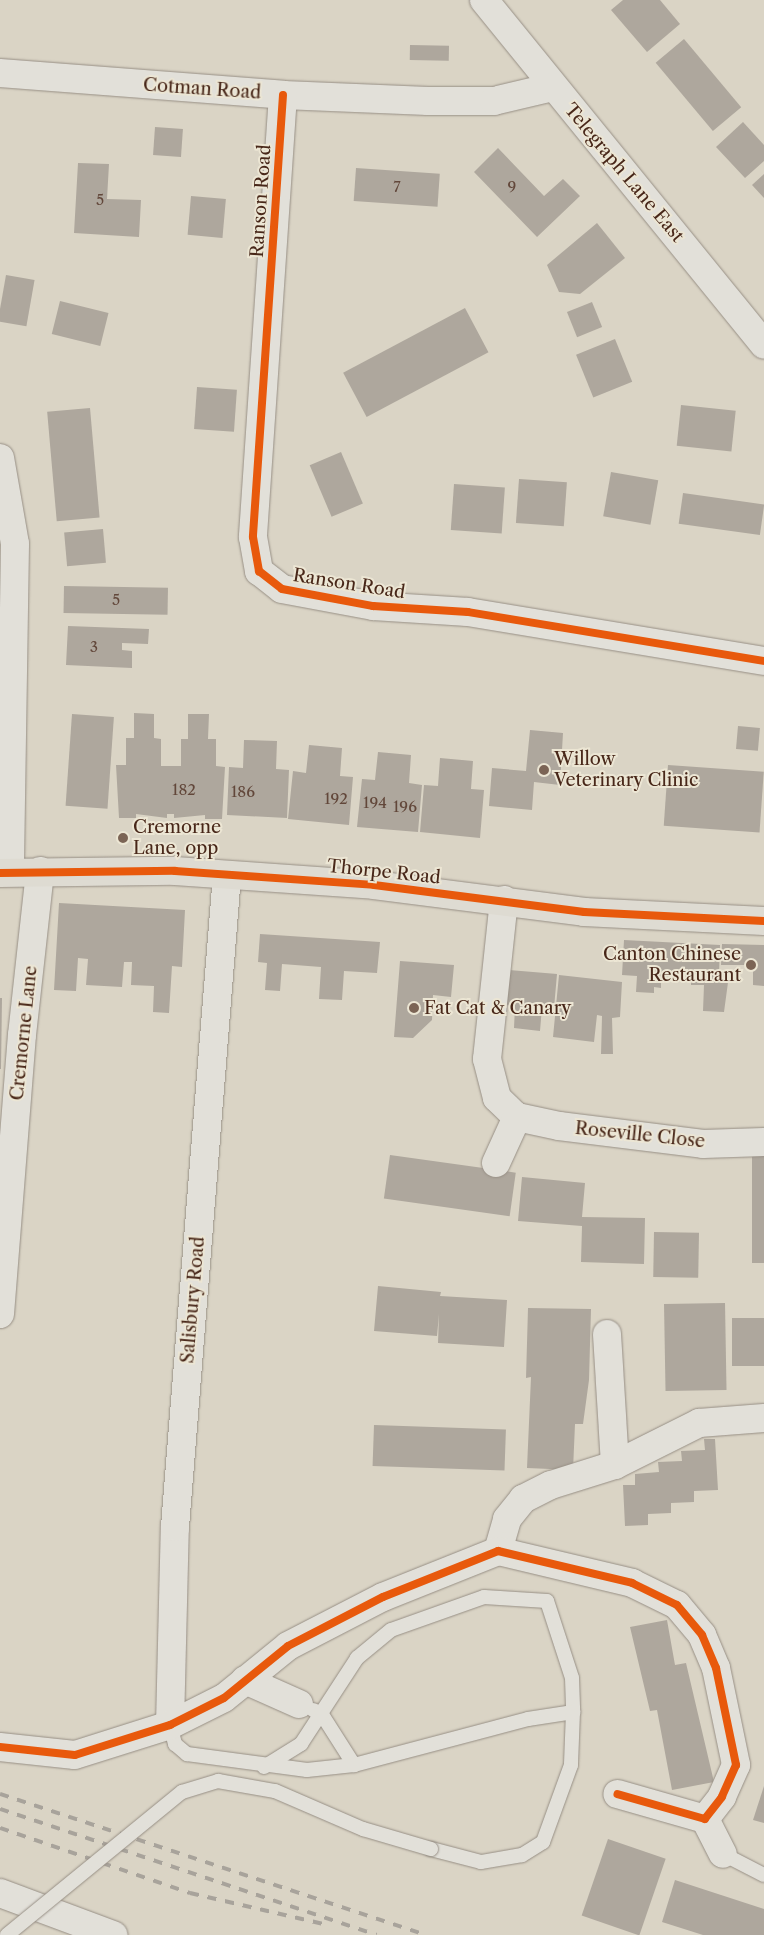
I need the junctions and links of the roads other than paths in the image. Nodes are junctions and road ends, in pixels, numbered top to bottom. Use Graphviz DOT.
graph roads {
  1 [pos="484,0"];
  2 [pos="0,73"];
  3 [pos="553,87"];
  4 [pos="283,96"];
  5 [pos="764,345"];
  6 [pos="0,458"];
  7 [pos="764,661"];
  8 [pos="40,871"];
  9 [pos="5,872"];
  10 [pos="227,875"];
  11 [pos="504,900"];
  12 [pos="764,921"];
  13 [pos="517,1117"];
  14 [pos="764,1142"];
  15 [pos="496,1163"];
  16 [pos="1,1300"];
  17 [pos="607,1334"];
  18 [pos="764,1418"];
  19 [pos="616,1465"];
  20 [pos="498,1551"];
  21 [pos="245,1680"];
  22 [pos="310,1708"];
  23 [pos="574,1712"];
  24 [pos="170,1725"];
  25 [pos="0,1748"];
  26 [pos="354,1765"];
  27 [pos="264,1767"];
  28 [pos="617,1794"];
  29 [pos="705,1819"];
  30 [pos="723,1854"];
  31 [pos="764,1875"];
  32 [pos="0,1893"];
  33 [pos="7,1935"];
  34 [pos="113,1935"];
  1 -- 3 [label="street, Telegraph Lane East"];
  2 -- 4 [label="street, Cotman Road"];
  3 -- 4 [label="street, Cotman Road"];
  3 -- 5 [label="street, Telegraph Lane East"];
  4 -- 7 [label="street, Ranson Road"];
  6 -- 9 [label="street"];
  8 -- 9 [label="main road, Thorpe Road"];
  8 -- 10 [label="main road, Thorpe Road"];
  8 -- 16 [label="street, Cremorne Lane"];
  10 -- 11 [label="main road, Thorpe Road"];
  10 -- 24 [label="street, Salisbury Road"];
  11 -- 12 [label="main road, Thorpe Road"];
  11 -- 13 [label="street"];
  13 -- 14 [label="street, Roseville Close"];
  13 -- 15 [label="street"];
  17 -- 19 [label="street"];
  18 -- 19 [label="street"];
  19 -- 20 [label="street"];
  20 -- 21 [label="street"];
  20 -- 29 [label="street"];
  21 -- 22 [label="street"];
  21 -- 24 [label="street"];
  22 -- 23 [label="lane"];
  22 -- 26 [label="lane"];
  22 -- 27 [label="lane"];
  23 -- 26 [label="lane"];
  23 -- 33 [label="lane, bridge"];
  24 -- 25 [label="street"];
  24 -- 27 [label="lane"];
  26 -- 27 [label="lane"];
  28 -- 29 [label="street"];
  29 -- 30 [label="street"];
  30 -- 31 [label="lane"];
  32 -- 34 [label="street"];
}
